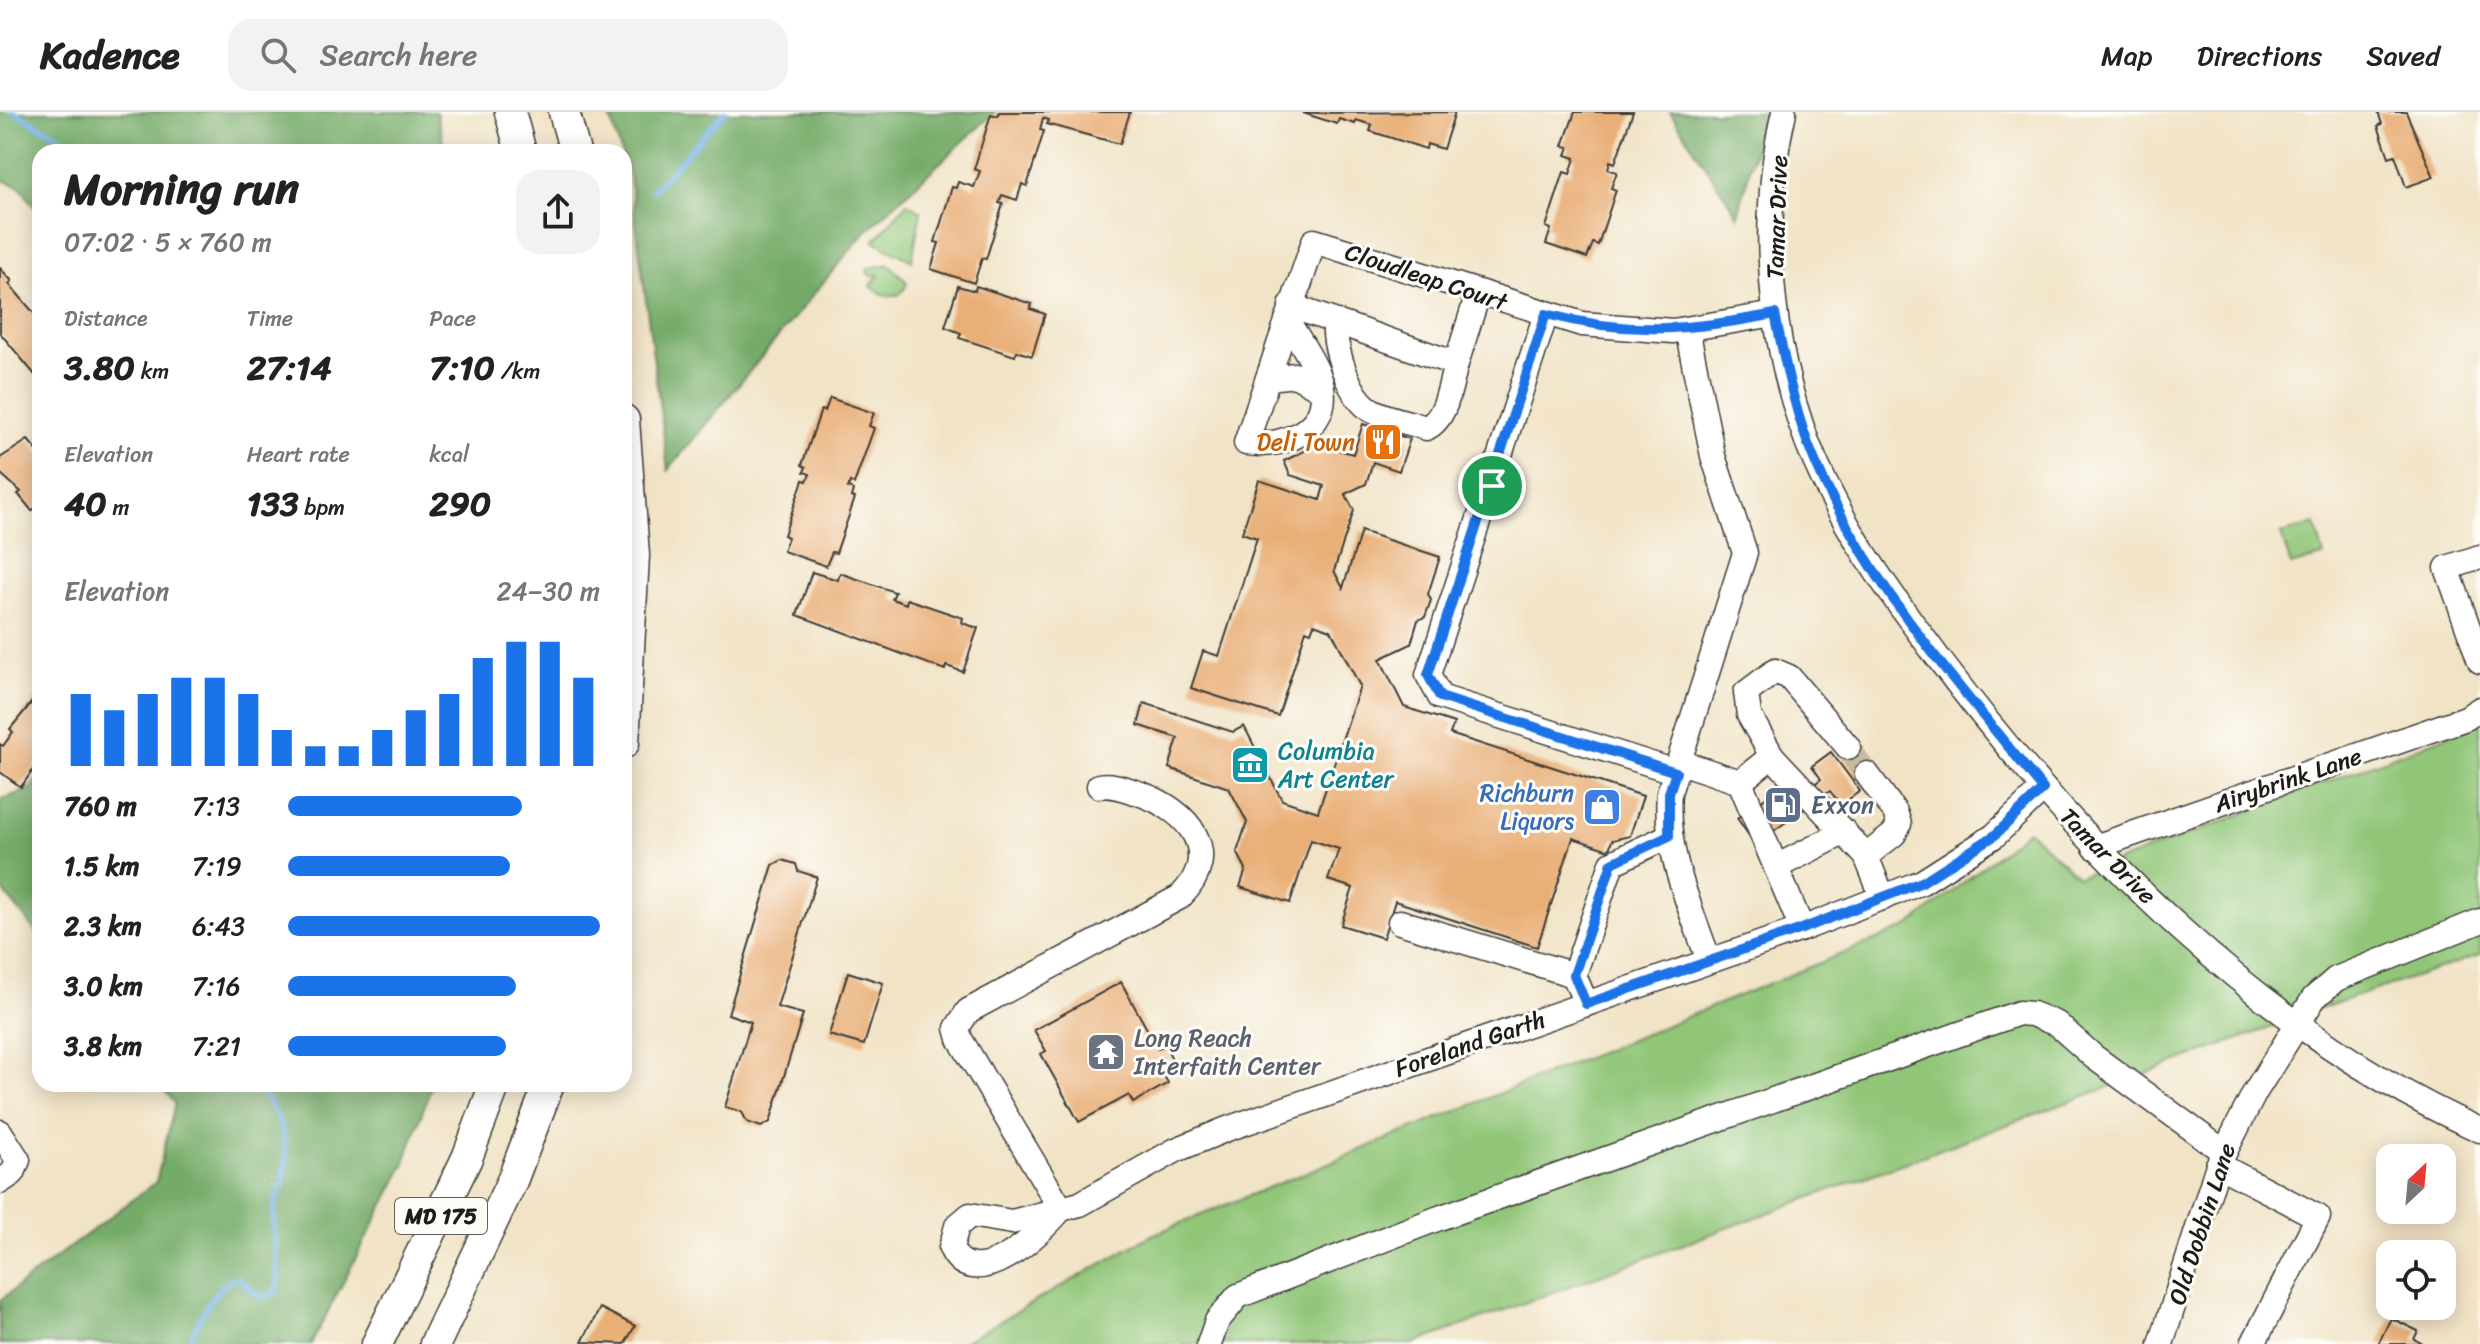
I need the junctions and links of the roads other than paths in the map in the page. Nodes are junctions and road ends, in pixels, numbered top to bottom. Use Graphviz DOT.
graph roads {
  1 [pos="510,112"];
  2 [pos="564,112"];
  3 [pos="1784,112"];
  4 [pos="519,144"];
  5 [pos="573,144"];
  6 [pos="1478,294"];
  7 [pos="1289,313"];
  8 [pos="1546,314"];
  9 [pos="1775,314"];
  10 [pos="1335,322"];
  11 [pos="1687,329"];
  12 [pos="1456,364"];
  13 [pos="1268,378"];
  14 [pos="1322,390"];
  15 [pos="632,528"];
  16 [pos="2480,557"];
  17 [pos="632,593"];
  18 [pos="2473,617"];
  19 [pos="2480,661"];
  20 [pos="2480,709"];
  21 [pos="1848,747"];
  22 [pos="1772,756"];
  23 [pos="1678,767"];
  24 [pos="1867,774"];
  25 [pos="1740,782"];
  26 [pos="1099,786"];
  27 [pos="2043,789"];
  28 [pos="1845,832"];
  29 [pos="1669,836"];
  30 [pos="2095,847"];
  31 [pos="1866,856"];
  32 [pos="1776,867"];
  33 [pos="1883,898"];
  34 [pos="2480,921"];
  35 [pos="1400,922"];
  36 [pos="1802,929"];
  37 [pos="1709,961"];
  38 [pos="1574,975"];
  39 [pos="1586,1004"];
  40 [pos="2298,1023"];
  41 [pos="492,1092"];
  42 [pos="546,1092"];
  43 [pos="2480,1130"];
  44 [pos="0,1132"];
  45 [pos="2221,1159"];
  46 [pos="0,1182"];
  47 [pos="377,1344"];
  48 [pos="435,1344"];
  49 [pos="1209,1344"];
  50 [pos="2161,1344"];
  51 [pos="2253,1344"];
  1 -- 4 [label="main road"];
  2 -- 5 [label="main road"];
  3 -- 9 [label="street, Tamar Drive"];
  6 -- 7 [label="street, Cloudleap Court"];
  6 -- 8 [label="street, Cloudleap Court"];
  6 -- 12 [label="street"];
  7 -- 10 [label="street"];
  7 -- 13 [label="street"];
  7 -- 14 [label="street"];
  8 -- 11 [label="street, Cloudleap Court"];
  8 -- 23 [label="street"];
  9 -- 11 [label="street, Cloudleap Court"];
  9 -- 27 [label="street, Tamar Drive"];
  10 -- 12 [label="street"];
  10 -- 12 [label="street"];
  11 -- 23 [label="street"];
  13 -- 14 [label="street"];
  13 -- 14 [label="street"];
  15 -- 17 [label="main road"];
  16 -- 18 [label="street"];
  18 -- 19 [label="street"];
  20 -- 30 [label="street, Airybrink Lane"];
  21 -- 22 [label="street"];
  22 -- 25 [label="street"];
  22 -- 28 [label="street"];
  23 -- 25 [label="street"];
  23 -- 29 [label="street"];
  24 -- 31 [label="street"];
  25 -- 32 [label="street"];
  26 -- 39 [label="street, Foreland Garth"];
  27 -- 30 [label="street, Tamar Drive"];
  27 -- 33 [label="street, Foreland Garth"];
  28 -- 31 [label="street"];
  28 -- 32 [label="street"];
  29 -- 37 [label="street"];
  29 -- 38 [label="street"];
  30 -- 40 [label="street, Tamar Drive"];
  31 -- 33 [label="street"];
  32 -- 36 [label="street"];
  33 -- 36 [label="street, Foreland Garth"];
  34 -- 40 [label="street, Old Dobbin Lane"];
  35 -- 38 [label="street"];
  36 -- 37 [label="street, Foreland Garth"];
  37 -- 39 [label="street, Foreland Garth"];
  38 -- 39 [label="street"];
  40 -- 43 [label="street, Tamar Drive"];
  40 -- 45 [label="street, Old Dobbin Lane"];
  41 -- 47 [label="main road, MD 175"];
  42 -- 48 [label="main road, MD 175"];
  44 -- 46 [label="street"];
  45 -- 49 [label="street"];
  45 -- 50 [label="street, Old Dobbin Lane"];
  45 -- 51 [label="street"];
}
